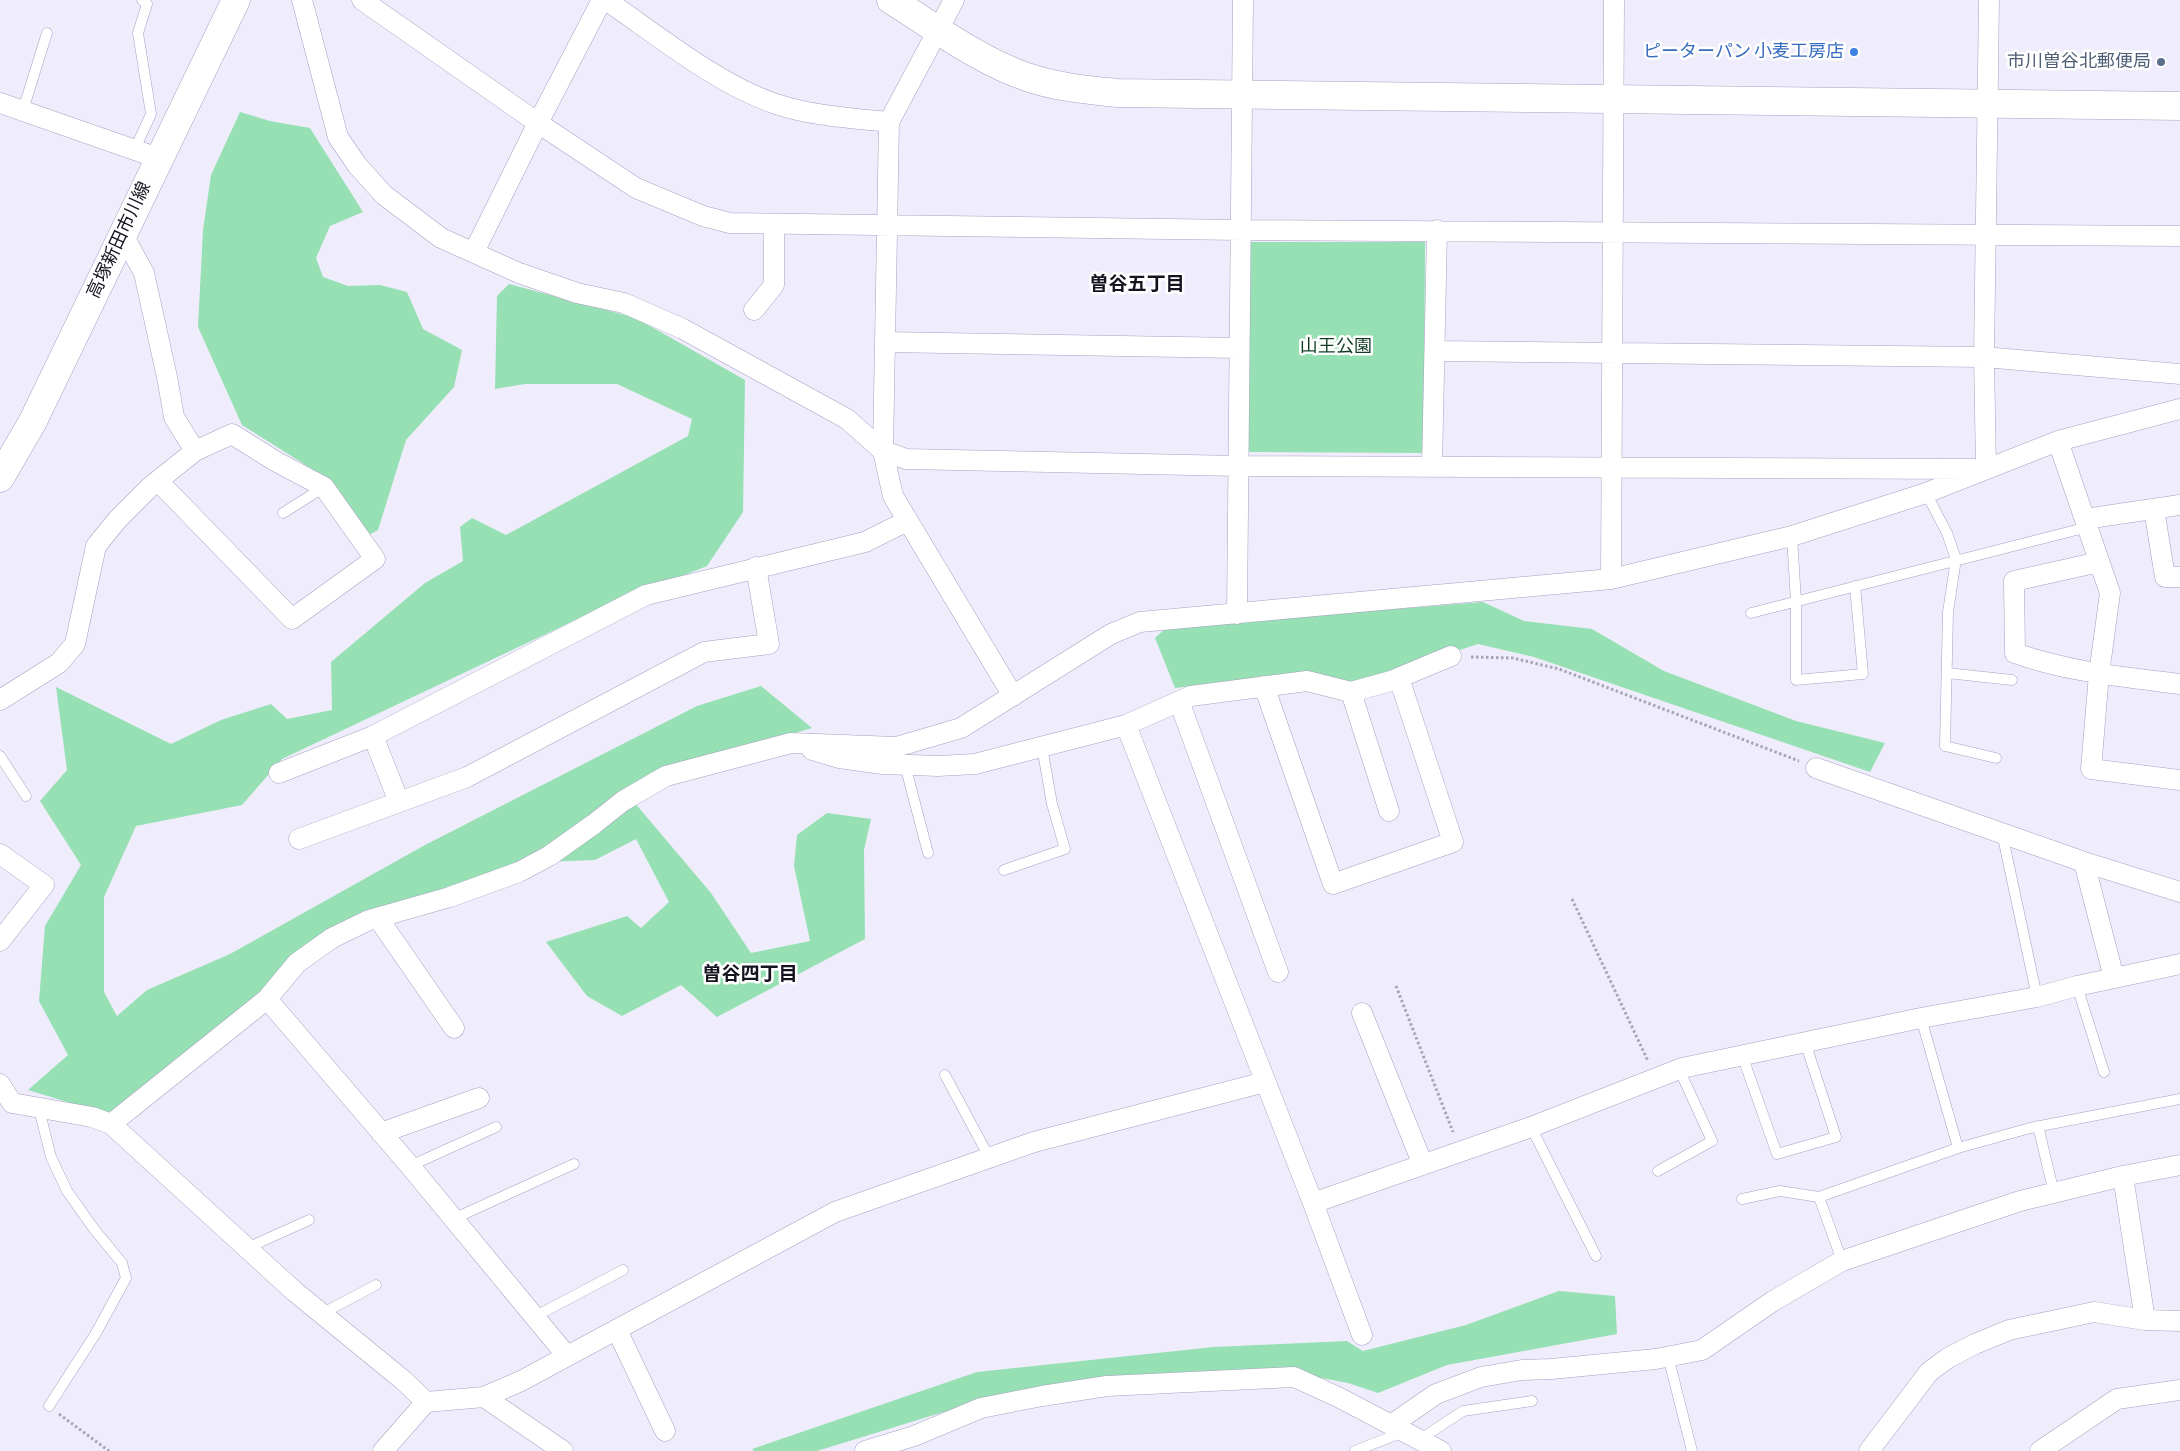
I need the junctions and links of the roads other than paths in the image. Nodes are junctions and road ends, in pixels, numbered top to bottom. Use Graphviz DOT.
graph roads {
  1 [pos="142,0"];
  2 [pos="236,0"];
  3 [pos="302,0"];
  4 [pos="362,0"];
  5 [pos="602,0"];
  6 [pos="606,0"];
  7 [pos="891,0"];
  8 [pos="954,0"];
  9 [pos="1243,0"];
  10 [pos="1614,0"];
  11 [pos="1989,0"];
  12 [pos="939,30"];
  13 [pos="47,32"];
  14 [pos="1242,94"];
  15 [pos="1613,99"];
  16 [pos="0,103"];
  17 [pos="1988,104"];
  18 [pos="2180,106"];
  19 [pos="23,110"];
  20 [pos="889,122"];
  21 [pos="538,123"];
  22 [pos="146,154"];
  23 [pos="774,224"];
  24 [pos="887,225"];
  25 [pos="1241,230"];
  26 [pos="1436,230"];
  27 [pos="1613,231"];
  28 [pos="122,233"];
  29 [pos="1987,235"];
  30 [pos="2180,236"];
  31 [pos="474,252"];
  32 [pos="754,310"];
  33 [pos="885,342"];
  34 [pos="1239,348"];
  35 [pos="1436,351"];
  36 [pos="1612,351"];
  37 [pos="1984,357"];
  38 [pos="2180,374"];
  39 [pos="2180,409"];
  40 [pos="2058,440"];
  41 [pos="195,451"];
  42 [pos="884,451"];
  43 [pos="1238,466"];
  44 [pos="1432,466"];
  45 [pos="1612,467"];
  46 [pos="1986,469"];
  47 [pos="0,478"];
  48 [pos="158,481"];
  49 [pos="324,487"];
  50 [pos="1926,493"];
  51 [pos="2180,505"];
  52 [pos="2154,509"];
  53 [pos="283,513"];
  54 [pos="907,521"];
  55 [pos="2086,523"];
  56 [pos="1792,536"];
  57 [pos="1956,560"];
  58 [pos="2099,562"];
  59 [pos="756,567"];
  60 [pos="2180,577"];
  61 [pos="1611,579"];
  62 [pos="1855,586"];
  63 [pos="1796,602"];
  64 [pos="1751,613"];
  65 [pos="1237,614"];
  66 [pos="1451,656"];
  67 [pos="1947,673"];
  68 [pos="2099,674"];
  69 [pos="1399,678"];
  70 [pos="2012,680"];
  71 [pos="2180,684"];
  72 [pos="1264,686"];
  73 [pos="1351,692"];
  74 [pos="1012,696"];
  75 [pos="0,700"];
  76 [pos="1179,701"];
  77 [pos="1126,725"];
  78 [pos="373,736"];
  79 [pos="791,743"];
  80 [pos="1042,747"];
  81 [pos="0,756"];
  82 [pos="1996,758"];
  83 [pos="905,765"];
  84 [pos="1816,768"];
  85 [pos="279,773"];
  86 [pos="2180,780"];
  87 [pos="26,796"];
  88 [pos="399,802"];
  89 [pos="1389,811"];
  90 [pos="2002,833"];
  91 [pos="299,839"];
  92 [pos="928,853"];
  93 [pos="0,854"];
  94 [pos="2084,862"];
  95 [pos="1004,870"];
  96 [pos="2180,892"];
  97 [pos="378,918"];
  98 [pos="0,941"];
  99 [pos="2180,964"];
  100 [pos="1278,972"];
  101 [pos="2114,978"];
  102 [pos="2077,986"];
  103 [pos="2037,997"];
  104 [pos="267,999"];
  105 [pos="1362,1013"];
  106 [pos="1920,1018"];
  107 [pos="454,1028"];
  108 [pos="1805,1042"];
  109 [pos="1742,1055"];
  110 [pos="1679,1069"];
  111 [pos="2104,1072"];
  112 [pos="945,1075"];
  113 [pos="1265,1082"];
  114 [pos="0,1084"];
  115 [pos="478,1098"];
  116 [pos="2180,1099"];
  117 [pos="6,1105"];
  118 [pos="39,1109"];
  119 [pos="111,1124"];
  120 [pos="2038,1126"];
  121 [pos="496,1127"];
  122 [pos="1531,1127"];
  123 [pos="381,1133"];
  124 [pos="1958,1148"];
  125 [pos="989,1158"];
  126 [pos="574,1164"];
  127 [pos="1423,1165"];
  128 [pos="2180,1165"];
  129 [pos="410,1166"];
  130 [pos="1658,1171"];
  131 [pos="2123,1176"];
  132 [pos="2054,1193"];
  133 [pos="1819,1197"];
  134 [pos="1742,1199"];
  135 [pos="1313,1203"];
  136 [pos="453,1219"];
  137 [pos="309,1220"];
  138 [pos="247,1248"];
  139 [pos="1596,1256"];
  140 [pos="1842,1261"];
  141 [pos="623,1270"];
  142 [pos="376,1285"];
  143 [pos="323,1313"];
  144 [pos="534,1317"];
  145 [pos="2145,1320"];
  146 [pos="2180,1321"];
  147 [pos="618,1330"];
  148 [pos="1362,1335"];
  149 [pos="567,1356"];
  150 [pos="1668,1356"];
  151 [pos="2180,1390"];
  152 [pos="484,1398"];
  153 [pos="1532,1401"];
  154 [pos="426,1402"];
  155 [pos="49,1406"];
  156 [pos="665,1430"];
  157 [pos="1405,1432"];
  158 [pos="383,1451"];
  159 [pos="563,1451"];
  160 [pos="865,1451"];
  161 [pos="1355,1451"];
  162 [pos="1441,1451"];
  163 [pos="1692,1451"];
  164 [pos="1869,1451"];
  165 [pos="2040,1451"];
  1 -- 22 [label="lane"];
  2 -- 22 [label="street, 高塚新田市川線"];
  3 -- 31 [label="street"];
  4 -- 21 [label="street"];
  5 -- 21 [label="street"];
  6 -- 20 [label="street"];
  7 -- 12 [label="street"];
  8 -- 12 [label="street"];
  9 -- 14 [label="street"];
  10 -- 15 [label="street"];
  11 -- 17 [label="street"];
  12 -- 14 [label="street"];
  12 -- 20 [label="street"];
  13 -- 19 [label="lane"];
  14 -- 15 [label="street"];
  14 -- 25 [label="street"];
  15 -- 17 [label="street"];
  15 -- 27 [label="street"];
  16 -- 19 [label="street"];
  17 -- 18 [label="street"];
  17 -- 29 [label="street"];
  19 -- 22 [label="street"];
  20 -- 24 [label="street"];
  21 -- 23 [label="street"];
  21 -- 31 [label="street"];
  22 -- 28 [label="street, 高塚新田市川線"];
  23 -- 24 [label="street"];
  23 -- 32 [label="street"];
  24 -- 25 [label="street"];
  24 -- 33 [label="street"];
  25 -- 26 [label="street"];
  25 -- 34 [label="street"];
  26 -- 27 [label="street"];
  26 -- 35 [label="street"];
  27 -- 29 [label="street"];
  27 -- 36 [label="street"];
  28 -- 41 [label="street"];
  28 -- 47 [label="street, 高塚新田市川線"];
  29 -- 30 [label="street"];
  29 -- 37 [label="street"];
  31 -- 42 [label="street"];
  33 -- 34 [label="street"];
  33 -- 42 [label="street"];
  34 -- 43 [label="street"];
  35 -- 36 [label="street"];
  35 -- 44 [label="street"];
  36 -- 37 [label="street"];
  36 -- 45 [label="street"];
  37 -- 38 [label="street"];
  37 -- 46 [label="street"];
  39 -- 40 [label="street"];
  40 -- 46 [label="street"];
  40 -- 55 [label="street"];
  41 -- 48 [label="street"];
  41 -- 49 [label="street"];
  42 -- 43 [label="street"];
  42 -- 54 [label="street"];
  43 -- 44 [label="street"];
  43 -- 65 [label="street"];
  44 -- 45 [label="street"];
  45 -- 46 [label="street"];
  45 -- 61 [label="street"];
  46 -- 50 [label="street"];
  48 -- 49 [label="street"];
  48 -- 75 [label="street"];
  49 -- 53 [label="lane"];
  50 -- 56 [label="street"];
  50 -- 57 [label="lane"];
  51 -- 52 [label="street"];
  52 -- 55 [label="street"];
  52 -- 60 [label="street"];
  54 -- 59 [label="street"];
  54 -- 74 [label="street"];
  55 -- 57 [label="lane"];
  55 -- 58 [label="street"];
  56 -- 61 [label="street"];
  56 -- 63 [label="lane"];
  57 -- 62 [label="lane"];
  57 -- 67 [label="lane"];
  58 -- 68 [label="street"];
  58 -- 68 [label="street"];
  59 -- 78 [label="street"];
  59 -- 88 [label="street"];
  61 -- 65 [label="street"];
  62 -- 63 [label="lane"];
  62 -- 63 [label="lane"];
  63 -- 64 [label="lane"];
  65 -- 74 [label="street"];
  66 -- 69 [label="street"];
  67 -- 70 [label="lane"];
  67 -- 82 [label="lane"];
  68 -- 71 [label="street"];
  68 -- 86 [label="street"];
  69 -- 72 [label="street"];
  69 -- 73 [label="street"];
  72 -- 73 [label="street"];
  72 -- 76 [label="street"];
  73 -- 89 [label="street"];
  74 -- 79 [label="street"];
  76 -- 77 [label="street"];
  76 -- 100 [label="street"];
  77 -- 80 [label="street"];
  77 -- 113 [label="street"];
  78 -- 85 [label="street"];
  78 -- 88 [label="street"];
  79 -- 83 [label="street"];
  79 -- 97 [label="street"];
  80 -- 83 [label="street"];
  80 -- 95 [label="lane"];
  81 -- 87 [label="lane"];
  83 -- 92 [label="lane"];
  84 -- 90 [label="street"];
  88 -- 91 [label="street"];
  90 -- 94 [label="street"];
  90 -- 103 [label="lane"];
  93 -- 98 [label="street"];
  94 -- 96 [label="street"];
  94 -- 101 [label="street"];
  97 -- 104 [label="street"];
  97 -- 107 [label="street"];
  99 -- 101 [label="street"];
  101 -- 102 [label="street"];
  102 -- 103 [label="street"];
  102 -- 111 [label="lane"];
  103 -- 106 [label="street"];
  104 -- 119 [label="street"];
  104 -- 123 [label="street"];
  105 -- 127 [label="street"];
  106 -- 108 [label="street"];
  106 -- 124 [label="lane"];
  108 -- 109 [label="street"];
  108 -- 109 [label="lane"];
  109 -- 110 [label="street"];
  110 -- 122 [label="street"];
  110 -- 130 [label="lane"];
  112 -- 125 [label="lane"];
  113 -- 125 [label="street"];
  113 -- 135 [label="street"];
  114 -- 117 [label="street"];
  115 -- 123 [label="street"];
  116 -- 120 [label="lane"];
  117 -- 118 [label="street"];
  118 -- 119 [label="street"];
  118 -- 155 [label="lane"];
  119 -- 138 [label="street"];
  120 -- 124 [label="lane"];
  120 -- 132 [label="lane"];
  121 -- 129 [label="lane"];
  122 -- 127 [label="street"];
  122 -- 139 [label="lane"];
  123 -- 129 [label="street"];
  124 -- 133 [label="lane"];
  125 -- 147 [label="street"];
  126 -- 136 [label="lane"];
  127 -- 135 [label="street"];
  128 -- 131 [label="street"];
  129 -- 136 [label="street"];
  131 -- 132 [label="street"];
  131 -- 145 [label="street"];
  132 -- 140 [label="street"];
  133 -- 134 [label="lane"];
  133 -- 140 [label="lane"];
  135 -- 148 [label="street"];
  136 -- 144 [label="street"];
  137 -- 138 [label="lane"];
  138 -- 143 [label="street"];
  140 -- 150 [label="street"];
  141 -- 144 [label="lane"];
  142 -- 143 [label="lane"];
  143 -- 154 [label="street"];
  144 -- 149 [label="street"];
  145 -- 146 [label="street"];
  145 -- 164 [label="street"];
  147 -- 149 [label="street"];
  147 -- 156 [label="street"];
  149 -- 152 [label="street"];
  150 -- 157 [label="street"];
  150 -- 163 [label="lane"];
  151 -- 165 [label="street"];
  152 -- 154 [label="street"];
  152 -- 159 [label="street"];
  153 -- 157 [label="lane"];
  154 -- 158 [label="street"];
  157 -- 160 [label="street"];
  157 -- 161 [label="lane"];
  157 -- 162 [label="street"];
}
